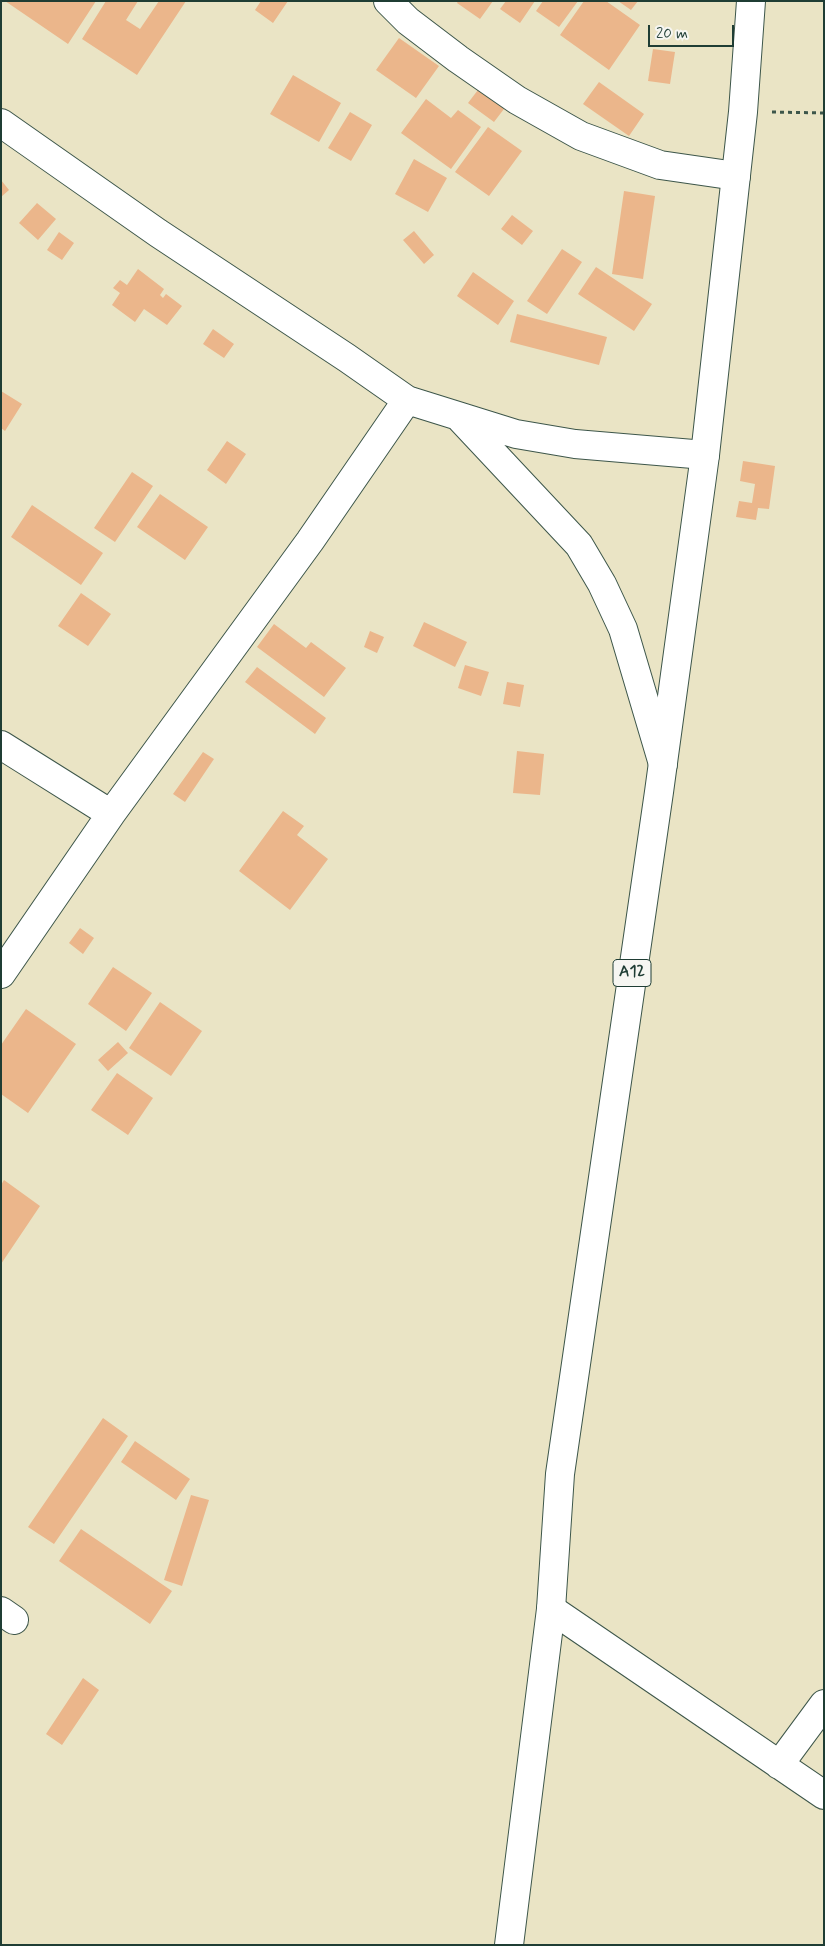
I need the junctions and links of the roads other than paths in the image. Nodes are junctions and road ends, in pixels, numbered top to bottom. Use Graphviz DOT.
graph roads {
  1 [pos="388,1"];
  2 [pos="750,1"];
  3 [pos="1,123"];
  4 [pos="736,176"];
  5 [pos="407,400"];
  6 [pos="458,415"];
  7 [pos="705,455"];
  8 [pos="1,745"];
  9 [pos="662,764"];
  10 [pos="111,814"];
  11 [pos="1,974"];
  12 [pos="550,1609"];
  13 [pos="824,1704"];
  14 [pos="778,1765"];
  15 [pos="824,1795"];
  16 [pos="509,1945"];
  1 -- 4 [label="street"];
  2 -- 4 [label="street, A12"];
  3 -- 5 [label="street"];
  4 -- 7 [label="street, A12"];
  5 -- 6 [label="street"];
  5 -- 10 [label="street"];
  6 -- 7 [label="street"];
  6 -- 9 [label="street"];
  7 -- 9 [label="street, A12"];
  8 -- 10 [label="street"];
  9 -- 12 [label="street, A12"];
  10 -- 11 [label="street"];
  12 -- 14 [label="street"];
  12 -- 16 [label="street, A12"];
  13 -- 14 [label="street"];
  14 -- 15 [label="street"];
}
